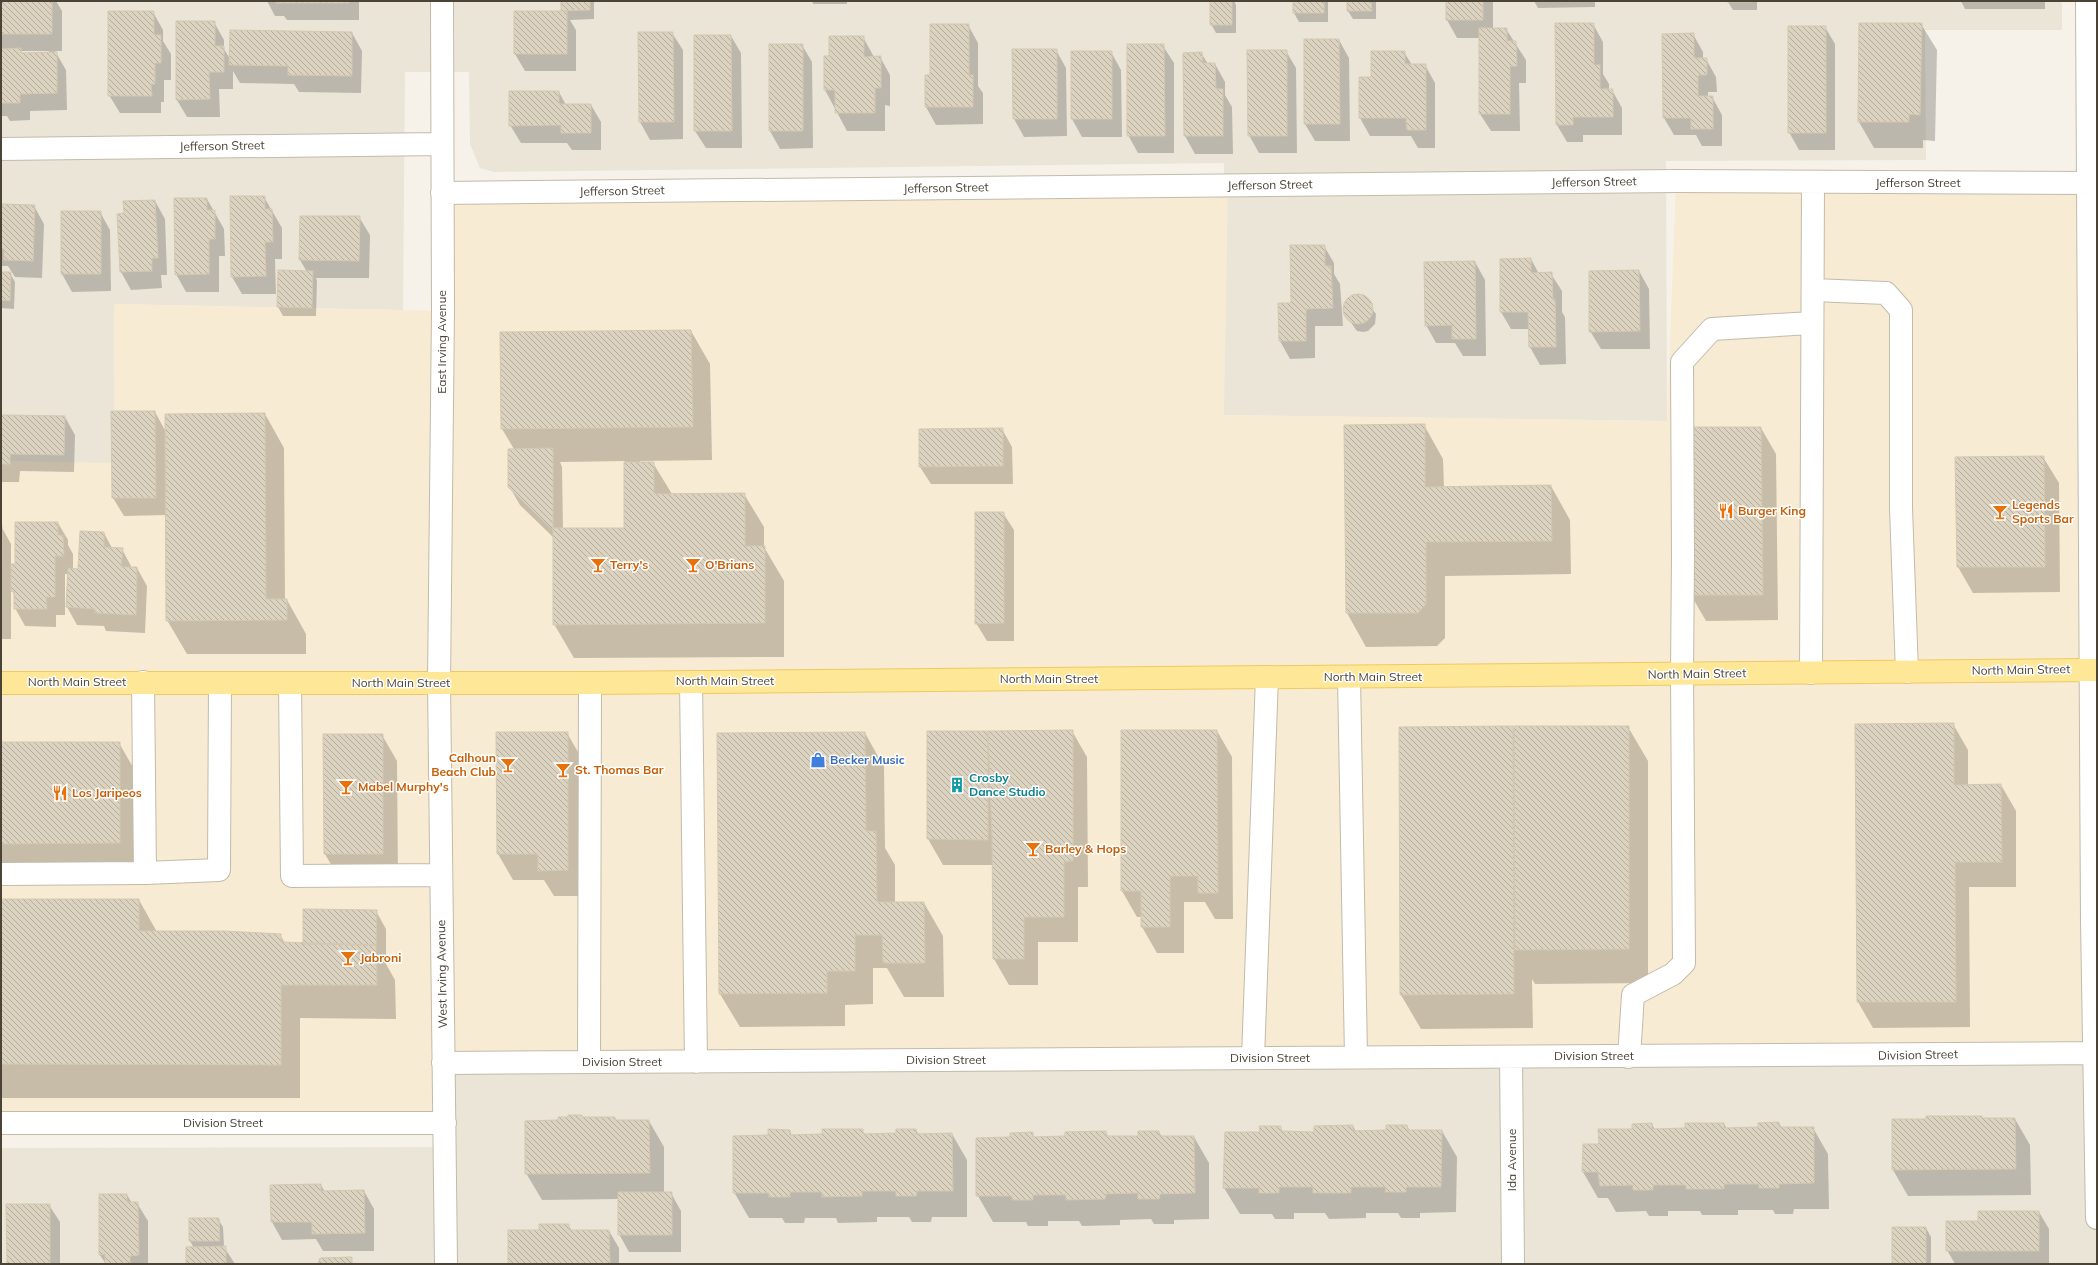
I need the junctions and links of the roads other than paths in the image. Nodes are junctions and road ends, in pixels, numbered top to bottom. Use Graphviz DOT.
graph roads {
  1 [pos="442,1"];
  2 [pos="2087,1"];
  3 [pos="442,144"];
  4 [pos="1,149"];
  5 [pos="1812,182"];
  6 [pos="2092,184"];
  7 [pos="442,193"];
  8 [pos="1812,290"];
  9 [pos="1811,323"];
  10 [pos="2093,395"];
  11 [pos="2094,670"];
  12 [pos="1907,672"];
  13 [pos="1811,673"];
  14 [pos="1682,674"];
  15 [pos="1267,677"];
  16 [pos="1349,677"];
  17 [pos="143,682"];
  18 [pos="220,682"];
  19 [pos="590,682"];
  20 [pos="691,682"];
  21 [pos="1,683"];
  22 [pos="290,683"];
  23 [pos="439,683"];
  24 [pos="145,873"];
  25 [pos="1,874"];
  26 [pos="441,875"];
  27 [pos="2095,921"];
  28 [pos="2096,1053"];
  29 [pos="1511,1056"];
  30 [pos="1629,1056"];
  31 [pos="1356,1057"];
  32 [pos="1253,1058"];
  33 [pos="588,1062"];
  34 [pos="696,1062"];
  35 [pos="443,1063"];
  36 [pos="1,1124"];
  37 [pos="444,1124"];
  38 [pos="2097,1218"];
  39 [pos="446,1264"];
  40 [pos="1513,1264"];
  1 -- 3 [label="street, East Irving Avenue"];
  2 -- 6 [label="street"];
  3 -- 4 [label="street, Jefferson Street"];
  3 -- 7 [label="street, East Irving Avenue"];
  5 -- 6 [label="street, Jefferson Street"];
  5 -- 7 [label="street, Jefferson Street"];
  5 -- 8 [label="street"];
  6 -- 10 [label="street"];
  7 -- 23 [label="street, East Irving Avenue"];
  8 -- 9 [label="street"];
  8 -- 12 [label="street"];
  9 -- 13 [label="street"];
  9 -- 14 [label="street"];
  10 -- 11 [label="street"];
  11 -- 12 [label="main road, North Main Street"];
  11 -- 27 [label="street"];
  12 -- 13 [label="main road, North Main Street"];
  13 -- 14 [label="main road, North Main Street"];
  14 -- 16 [label="main road, North Main Street"];
  14 -- 30 [label="street"];
  15 -- 16 [label="main road, North Main Street"];
  15 -- 20 [label="main road, North Main Street"];
  15 -- 32 [label="street"];
  16 -- 31 [label="street"];
  17 -- 18 [label="main road, North Main Street"];
  17 -- 21 [label="main road, North Main Street"];
  17 -- 24 [label="street"];
  18 -- 22 [label="main road, North Main Street"];
  18 -- 24 [label="street"];
  19 -- 20 [label="main road, North Main Street"];
  19 -- 23 [label="main road, North Main Street"];
  19 -- 33 [label="street"];
  20 -- 34 [label="street"];
  22 -- 23 [label="main road, North Main Street"];
  22 -- 26 [label="street"];
  23 -- 26 [label="street, West Irving Avenue"];
  24 -- 25 [label="street"];
  26 -- 35 [label="street, West Irving Avenue"];
  27 -- 28 [label="street"];
  28 -- 30 [label="street, Division Street"];
  28 -- 38 [label="street"];
  29 -- 30 [label="street, Division Street"];
  29 -- 31 [label="street, Division Street"];
  29 -- 40 [label="street, Ida Avenue"];
  31 -- 32 [label="street, Division Street"];
  32 -- 34 [label="street, Division Street"];
  33 -- 34 [label="street, Division Street"];
  33 -- 35 [label="street, Division Street"];
  35 -- 37 [label="street, West Irving Avenue"];
  36 -- 37 [label="street, Division Street"];
  37 -- 39 [label="street, West Irving Avenue"];
}
